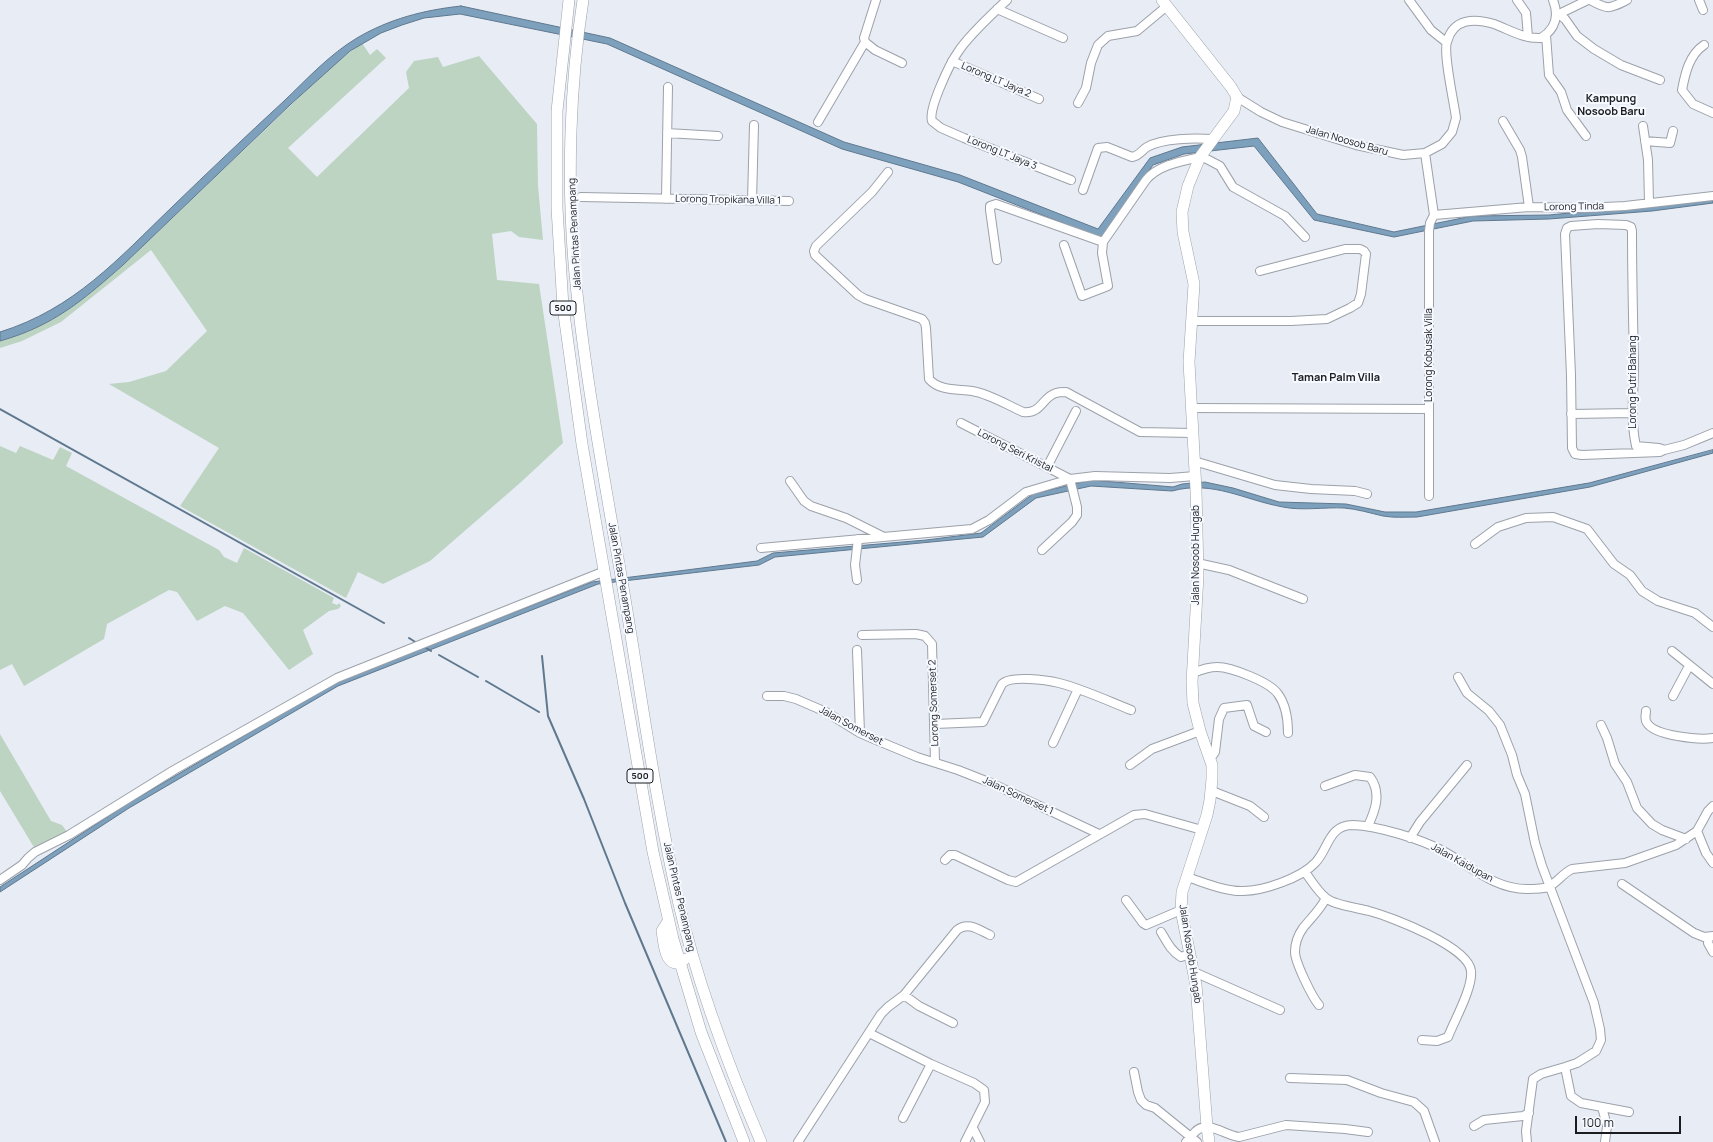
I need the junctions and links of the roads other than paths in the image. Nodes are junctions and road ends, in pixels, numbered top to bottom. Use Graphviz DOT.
graph roads {
  1 [pos="569,0"];
  2 [pos="584,0"];
  3 [pos="876,0"];
  4 [pos="1007,0"];
  5 [pos="1409,0"];
  6 [pos="1517,0"];
  7 [pos="1553,0"];
  8 [pos="1589,0"];
  9 [pos="1627,0"];
  10 [pos="1699,0"];
  11 [pos="1165,3"];
  12 [pos="997,9"];
  13 [pos="1703,10"];
  14 [pos="1558,13"];
  15 [pos="1546,35"];
  16 [pos="1528,37"];
  17 [pos="1063,38"];
  18 [pos="865,42"];
  19 [pos="1446,42"];
  20 [pos="1704,45"];
  21 [pos="952,61"];
  22 [pos="902,63"];
  23 [pos="1660,80"];
  24 [pos="668,87"];
  25 [pos="1237,97"];
  26 [pos="1039,99"];
  27 [pos="1078,103"];
  28 [pos="1713,113"];
  29 [pos="1503,121"];
  30 [pos="818,122"];
  31 [pos="754,125"];
  32 [pos="1643,126"];
  33 [pos="1673,131"];
  34 [pos="667,133"];
  35 [pos="718,136"];
  36 [pos="1586,136"];
  37 [pos="1211,141"];
  38 [pos="1646,141"];
  39 [pos="1425,153"];
  40 [pos="572,156"];
  41 [pos="1201,156"];
  42 [pos="888,172"];
  43 [pos="1070,180"];
  44 [pos="1083,190"];
  45 [pos="1713,196"];
  46 [pos="580,197"];
  47 [pos="666,199"];
  48 [pos="752,201"];
  49 [pos="789,201"];
  50 [pos="1649,202"];
  51 [pos="1529,207"];
  52 [pos="1434,215"];
  53 [pos="572,218"];
  54 [pos="1305,237"];
  55 [pos="1102,242"];
  56 [pos="1064,245"];
  57 [pos="997,260"];
  58 [pos="1260,271"];
  59 [pos="1191,320"];
  60 [pos="1191,408"];
  61 [pos="1429,409"];
  62 [pos="1076,411"];
  63 [pos="1632,413"];
  64 [pos="1571,414"];
  65 [pos="961,423"];
  66 [pos="1192,433"];
  67 [pos="1713,433"];
  68 [pos="1636,450"];
  69 [pos="1194,461"];
  70 [pos="1046,467"];
  71 [pos="790,481"];
  72 [pos="1071,481"];
  73 [pos="1195,482"];
  74 [pos="1367,494"];
  75 [pos="1429,496"];
  76 [pos="882,537"];
  77 [pos="858,539"];
  78 [pos="1475,544"];
  79 [pos="761,548"];
  80 [pos="1042,550"];
  81 [pos="1197,563"];
  82 [pos="605,572"];
  83 [pos="857,580"];
  84 [pos="1303,599"];
  85 [pos="1713,627"];
  86 [pos="862,635"];
  87 [pos="857,650"];
  88 [pos="1672,651"];
  89 [pos="1689,666"];
  90 [pos="1192,673"];
  91 [pos="1458,677"];
  92 [pos="1713,684"];
  93 [pos="1078,689"];
  94 [pos="767,696"];
  95 [pos="1673,696"];
  96 [pos="1131,710"];
  97 [pos="1646,711"];
  98 [pos="935,724"];
  99 [pos="1601,725"];
  100 [pos="1200,731"];
  101 [pos="1266,732"];
  102 [pos="860,733"];
  103 [pos="1288,733"];
  104 [pos="1713,738"];
  105 [pos="1053,743"];
  106 [pos="1209,757"];
  107 [pos="935,762"];
  108 [pos="1467,764"];
  109 [pos="1130,765"];
  110 [pos="1326,786"];
  111 [pos="1212,791"];
  112 [pos="1713,806"];
  113 [pos="1264,817"];
  114 [pos="1368,826"];
  115 [pos="1202,830"];
  116 [pos="1697,831"];
  117 [pos="1099,834"];
  118 [pos="1410,838"];
  119 [pos="1686,839"];
  120 [pos="945,860"];
  121 [pos="1713,863"];
  122 [pos="1305,872"];
  123 [pos="1187,877"];
  124 [pos="0,880"];
  125 [pos="1622,884"];
  126 [pos="1549,886"];
  127 [pos="1326,898"];
  128 [pos="1126,900"];
  129 [pos="1181,910"];
  130 [pos="1161,932"];
  131 [pos="686,933"];
  132 [pos="990,935"];
  133 [pos="1711,936"];
  134 [pos="1713,952"];
  135 [pos="1190,954"];
  136 [pos="680,963"];
  137 [pos="1194,972"];
  138 [pos="904,995"];
  139 [pos="1319,1006"];
  140 [pos="1280,1010"];
  141 [pos="953,1023"];
  142 [pos="869,1033"];
  143 [pos="1422,1040"];
  144 [pos="931,1064"];
  145 [pos="1565,1067"];
  146 [pos="1134,1072"];
  147 [pos="1290,1078"];
  148 [pos="1602,1107"];
  149 [pos="746,1108"];
  150 [pos="1629,1112"];
  151 [pos="1529,1113"];
  152 [pos="903,1118"];
  153 [pos="1474,1126"];
  154 [pos="973,1128"];
  155 [pos="1207,1128"];
  156 [pos="1368,1132"];
  157 [pos="1191,1140"];
  158 [pos="744,1142"];
  159 [pos="749,1142"];
  160 [pos="761,1142"];
  161 [pos="798,1142"];
  162 [pos="965,1142"];
  163 [pos="980,1142"];
  164 [pos="1209,1142"];
  165 [pos="1434,1142"];
  166 [pos="1527,1142"];
  167 [pos="1605,1142"];
  1 -- 82 [label="main road, Jalan Pintas Penampang / 500"];
  2 -- 40 [label="main road, Jalan Pintas Penampang / 500"];
  3 -- 18 [label="street"];
  4 -- 12 [label="street"];
  5 -- 19 [label="street"];
  6 -- 16 [label="street"];
  7 -- 14 [label="street"];
  8 -- 9 [label="street"];
  8 -- 14 [label="street"];
  10 -- 13 [label="street"];
  11 -- 25 [label="main road"];
  11 -- 27 [label="street"];
  12 -- 17 [label="street"];
  12 -- 21 [label="street"];
  14 -- 15 [label="street"];
  14 -- 23 [label="street"];
  15 -- 16 [label="street"];
  15 -- 36 [label="street"];
  16 -- 19 [label="street"];
  18 -- 22 [label="street"];
  18 -- 30 [label="street"];
  19 -- 39 [label="street, Jalan Noosob Baru"];
  20 -- 28 [label="street"];
  21 -- 26 [label="street, Lorong LT Jaya 2"];
  21 -- 43 [label="street, Lorong LT Jaya 3"];
  24 -- 34 [label="street, Lorong Tropikana Villa 1"];
  25 -- 37 [label="main road, Jalan Nosoob Hungab"];
  25 -- 39 [label="street, Jalan Noosob Baru"];
  29 -- 51 [label="street"];
  31 -- 48 [label="street"];
  32 -- 38 [label="street"];
  33 -- 38 [label="street"];
  34 -- 35 [label="street"];
  34 -- 47 [label="street, Lorong Tropikana Villa 1"];
  37 -- 41 [label="main road, Jalan Nosoob Hungab"];
  37 -- 44 [label="street"];
  38 -- 50 [label="street"];
  39 -- 52 [label="street"];
  40 -- 46 [label="street"];
  40 -- 53 [label="main road, Jalan Pintas Penampang / 500"];
  41 -- 54 [label="street"];
  41 -- 55 [label="street"];
  41 -- 59 [label="main road, Jalan Nosoob Hungab"];
  42 -- 66 [label="street"];
  45 -- 50 [label="street, Lorong Tinda"];
  46 -- 47 [label="street, Lorong Tropikana Villa 1"];
  46 -- 53 [label="street"];
  47 -- 48 [label="street, Lorong Tropikana Villa 1"];
  48 -- 49 [label="street, Lorong Tropikana Villa 1"];
  50 -- 51 [label="street, Lorong Tinda"];
  51 -- 52 [label="street, Lorong Tinda"];
  52 -- 61 [label="street, Lorong Kobusak Villa"];
  53 -- 131 [label="main road, Jalan Pintas Penampang / 500"];
  55 -- 56 [label="street"];
  55 -- 57 [label="street"];
  58 -- 59 [label="street"];
  59 -- 60 [label="main road, Jalan Nosoob Hungab"];
  60 -- 61 [label="street"];
  60 -- 66 [label="main road, Jalan Nosoob Hungab"];
  61 -- 75 [label="street, Lorong Kobusak Villa"];
  62 -- 70 [label="street"];
  63 -- 64 [label="street"];
  63 -- 64 [label="street, Lorong Putri Bahang"];
  63 -- 68 [label="street, Lorong Putri Bahang"];
  64 -- 68 [label="street, Lorong Putri Bahang"];
  65 -- 70 [label="street, Lorong Seri Kristal"];
  66 -- 69 [label="main road, Jalan Nosoob Hungab"];
  67 -- 68 [label="street, Lorong Putri Bahang"];
  69 -- 73 [label="main road, Jalan Nosoob Hungab"];
  69 -- 74 [label="street"];
  70 -- 72 [label="street, Lorong Seri Kristal"];
  71 -- 76 [label="street"];
  72 -- 73 [label="street"];
  72 -- 76 [label="street"];
  72 -- 80 [label="street"];
  73 -- 81 [label="main road, Jalan Nosoob Hungab"];
  76 -- 77 [label="street"];
  77 -- 79 [label="street"];
  77 -- 83 [label="street"];
  78 -- 85 [label="street"];
  81 -- 84 [label="street"];
  81 -- 90 [label="main road, Jalan Nosoob Hungab"];
  82 -- 124 [label="street"];
  82 -- 136 [label="main road, Jalan Pintas Penampang / 500"];
  86 -- 98 [label="street, Lorong Somerset 2"];
  87 -- 102 [label="street"];
  88 -- 89 [label="street"];
  89 -- 92 [label="street"];
  89 -- 95 [label="street"];
  90 -- 100 [label="main road, Jalan Nosoob Hungab"];
  90 -- 103 [label="street"];
  91 -- 126 [label="street"];
  93 -- 96 [label="street"];
  93 -- 98 [label="street"];
  93 -- 105 [label="street"];
  94 -- 102 [label="street, Jalan Somerset"];
  97 -- 104 [label="street"];
  98 -- 107 [label="street, Lorong Somerset 2"];
  99 -- 119 [label="street"];
  100 -- 106 [label="main road, Jalan Nosoob Hungab"];
  100 -- 109 [label="street"];
  101 -- 106 [label="street"];
  102 -- 107 [label="street, Jalan Somerset"];
  106 -- 111 [label="main road, Jalan Nosoob Hungab"];
  107 -- 117 [label="street, Jalan Somerset 1"];
  108 -- 118 [label="street"];
  110 -- 114 [label="street"];
  111 -- 113 [label="street"];
  111 -- 115 [label="main road, Jalan Nosoob Hungab"];
  112 -- 116 [label="street"];
  114 -- 118 [label="street, Jalan Kaidupan"];
  114 -- 122 [label="street, Jalan Kaidupan"];
  115 -- 117 [label="street"];
  115 -- 123 [label="main road, Jalan Nosoob Hungab"];
  116 -- 119 [label="street"];
  116 -- 121 [label="street"];
  117 -- 120 [label="street"];
  118 -- 126 [label="street, Jalan Kaidupan"];
  119 -- 126 [label="street"];
  122 -- 123 [label="street, Jalan Kaidupan"];
  122 -- 127 [label="street"];
  123 -- 129 [label="main road, Jalan Nosoob Hungab"];
  125 -- 133 [label="street"];
  126 -- 145 [label="street"];
  127 -- 139 [label="street"];
  127 -- 143 [label="street"];
  128 -- 129 [label="street"];
  129 -- 135 [label="main road, Jalan Nosoob Hungab"];
  130 -- 135 [label="street"];
  131 -- 136 [label="main road"];
  131 -- 149 [label="main road, Jalan Pintas Penampang / 500"];
  132 -- 138 [label="street"];
  133 -- 134 [label="street"];
  135 -- 137 [label="main road, Jalan Nosoob Hungab"];
  136 -- 158 [label="main road, Jalan Pintas Penampang / 500"];
  137 -- 140 [label="street"];
  137 -- 155 [label="main road, Jalan Nosoob Hungab"];
  138 -- 141 [label="street"];
  138 -- 142 [label="street"];
  142 -- 144 [label="street"];
  142 -- 161 [label="street"];
  144 -- 152 [label="street"];
  144 -- 154 [label="street"];
  145 -- 148 [label="street"];
  145 -- 151 [label="street"];
  146 -- 157 [label="street"];
  147 -- 165 [label="street"];
  148 -- 150 [label="street"];
  148 -- 167 [label="street"];
  149 -- 159 [label="main road"];
  149 -- 160 [label="main road, Jalan Pintas Penampang / 500"];
  151 -- 153 [label="street"];
  151 -- 166 [label="street"];
  154 -- 162 [label="street"];
  154 -- 163 [label="street"];
  155 -- 156 [label="street"];
  155 -- 157 [label="street"];
  155 -- 164 [label="main road, Jalan Nosoob Hungab"];
}
